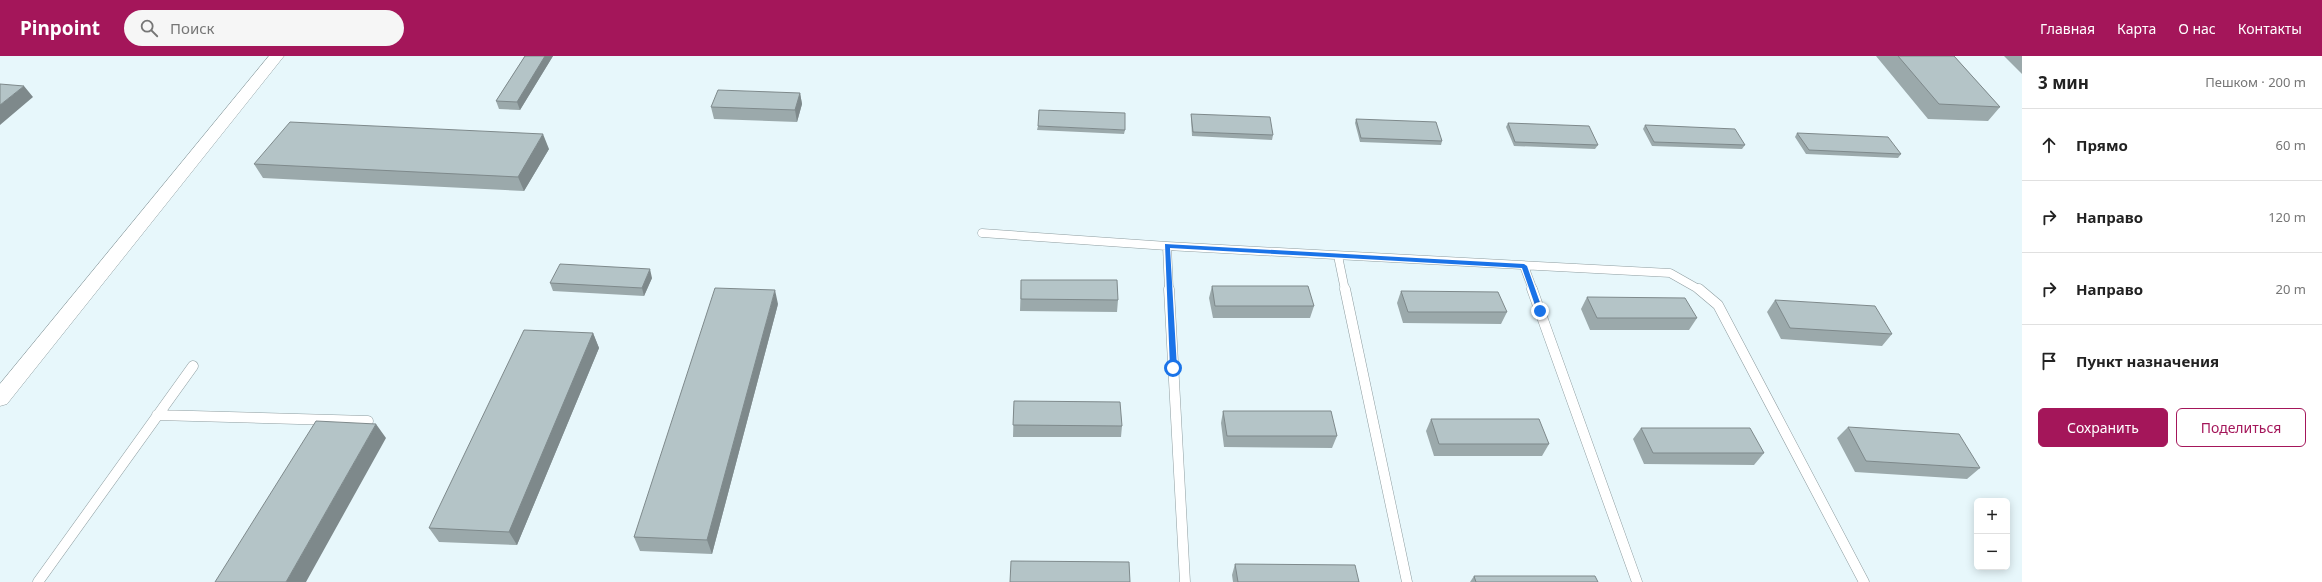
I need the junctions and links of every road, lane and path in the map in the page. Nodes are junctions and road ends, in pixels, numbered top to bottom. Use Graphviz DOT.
graph roads {
  1 [pos="277,56"];
  2 [pos="982,233"];
  3 [pos="1167,246"];
  4 [pos="1338,256"];
  5 [pos="1524,266"];
  6 [pos="193,366"];
  7 [pos="0,398"];
  8 [pos="157,416"];
  9 [pos="368,421"];
  10 [pos="38,582"];
  11 [pos="1185,582"];
  12 [pos="1407,582"];
  13 [pos="1637,582"];
  14 [pos="1864,582"];
  1 -- 7 [label="street"];
  2 -- 3 [label="lane"];
  3 -- 4 [label="lane"];
  3 -- 11 [label="lane"];
  4 -- 5 [label="lane"];
  4 -- 12 [label="lane"];
  5 -- 13 [label="lane"];
  5 -- 14 [label="lane"];
  6 -- 8 [label="lane"];
  8 -- 9 [label="lane"];
  8 -- 10 [label="lane"];
}
